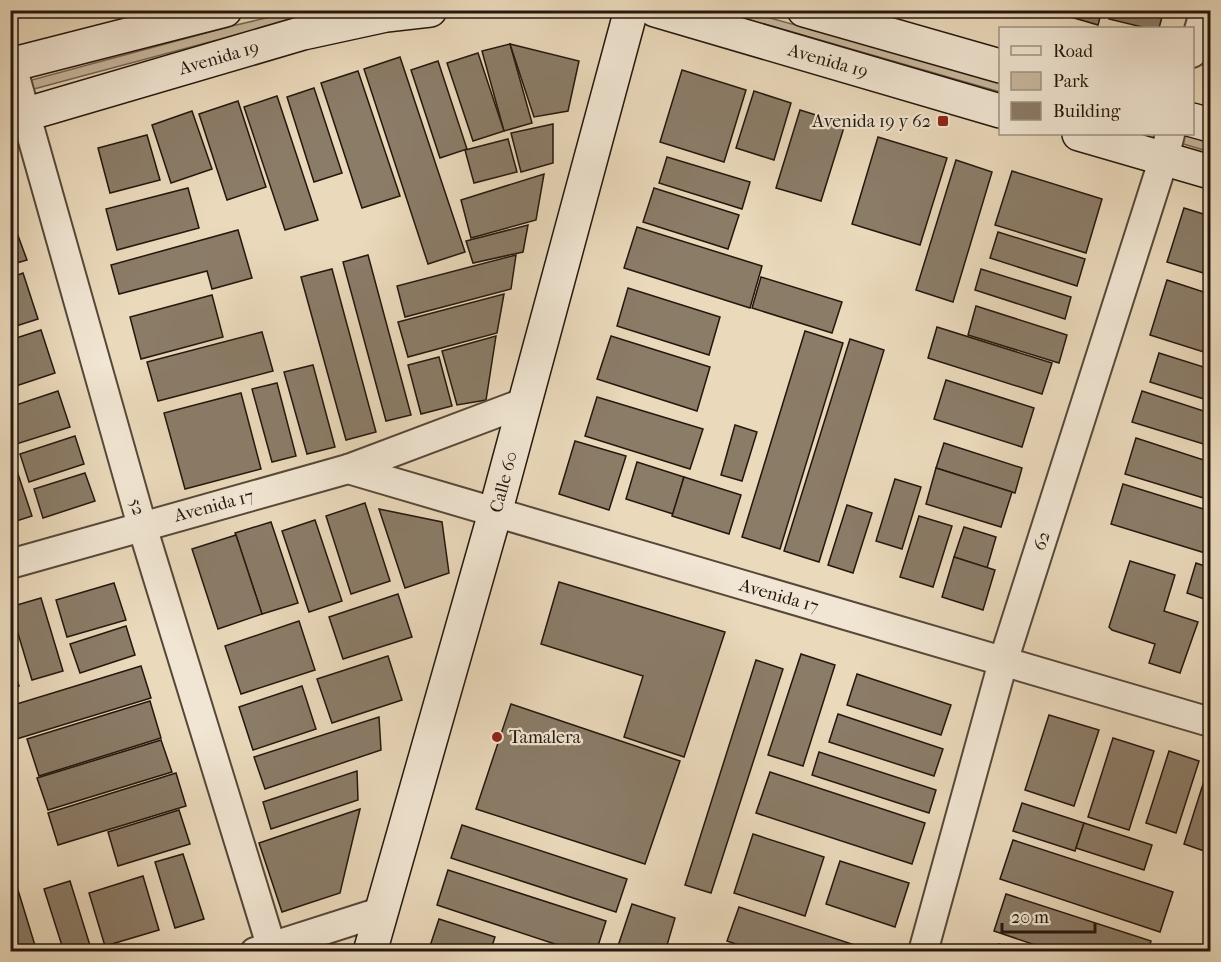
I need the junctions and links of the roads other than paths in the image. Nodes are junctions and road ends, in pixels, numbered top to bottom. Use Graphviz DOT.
graph roads {
  1 [pos="225,10"];
  2 [pos="430,10"];
  3 [pos="631,10"];
  4 [pos="655,10"];
  5 [pos="804,10"];
  6 [pos="1205,10"];
  7 [pos="1194,46"];
  8 [pos="11,63"];
  9 [pos="999,66"];
  10 [pos="999,111"];
  11 [pos="18,117"];
  12 [pos="1194,121"];
  13 [pos="1210,125"];
  14 [pos="1085,135"];
  15 [pos="1167,146"];
  16 [pos="1210,172"];
  17 [pos="526,402"];
  18 [pos="348,469"];
  19 [pos="495,513"];
  20 [pos="142,526"];
  21 [pos="10,564"];
  22 [pos="1003,662"];
  23 [pos="1210,722"];
  24 [pos="380,912"];
  25 [pos="269,950"];
  26 [pos="370,951"];
  27 [pos="923,951"];
  1 -- 8 [label="main road"];
  2 -- 11 [label="main road, Avenida 19"];
  3 -- 17 [label="main road, Calle 60"];
  4 -- 10 [label="main road, Avenida 19"];
  5 -- 9 [label="main road"];
  6 -- 7 [label="street"];
  8 -- 11 [label="street, 52"];
  11 -- 20 [label="street, 52"];
  12 -- 13 [label="main road"];
  14 -- 15 [label="main road"];
  15 -- 16 [label="main road"];
  15 -- 22 [label="street, 62"];
  17 -- 18 [label="street, Avenida 17"];
  17 -- 19 [label="main road, Calle 60"];
  18 -- 19 [label="street, Avenida 17"];
  18 -- 20 [label="street, Avenida 17"];
  19 -- 22 [label="street, Avenida 17"];
  19 -- 24 [label="main road, Calle 60"];
  20 -- 21 [label="street, Avenida 17"];
  20 -- 25 [label="street, 52"];
  22 -- 23 [label="street, Avenida 17"];
  22 -- 27 [label="street, 62"];
  24 -- 25 [label="street"];
  24 -- 26 [label="main road, Calle 60"];
}
